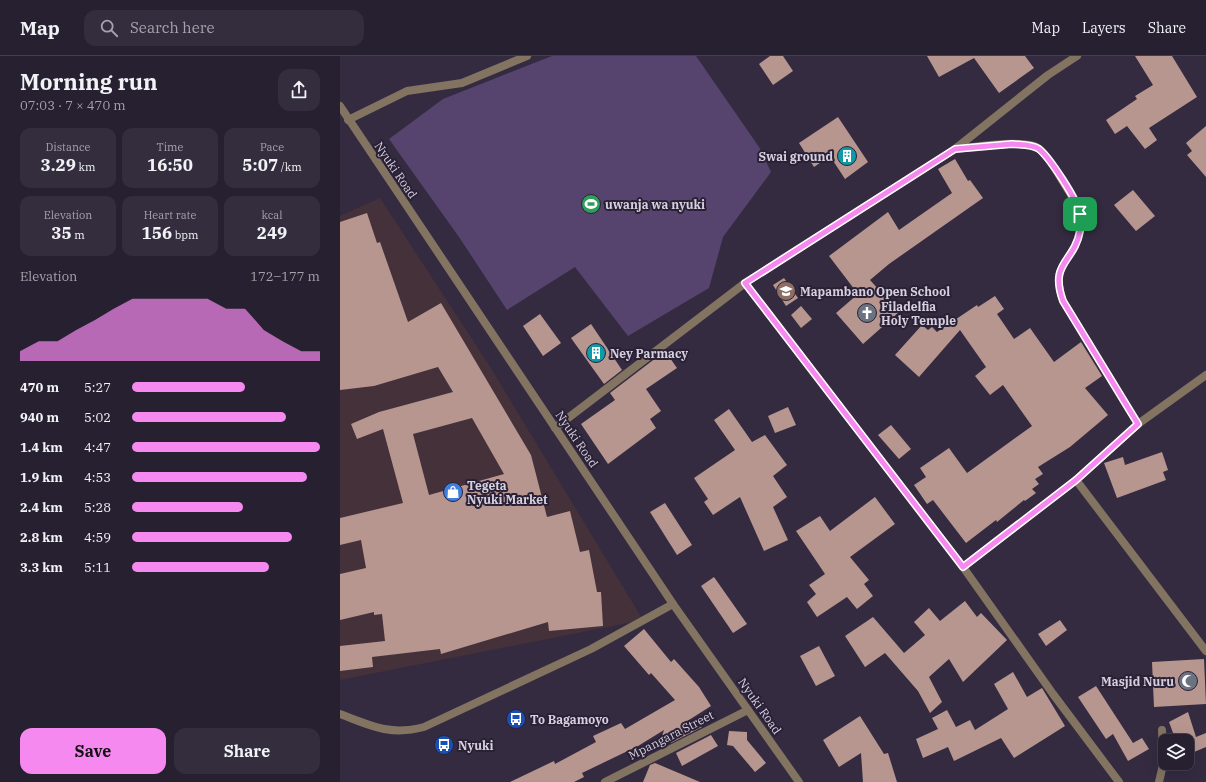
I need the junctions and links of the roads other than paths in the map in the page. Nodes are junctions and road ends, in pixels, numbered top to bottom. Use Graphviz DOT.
graph roads {
  1 [pos="527,56"];
  2 [pos="1077,56"];
  3 [pos="340,106"];
  4 [pos="348,120"];
  5 [pos="955,149"];
  6 [pos="745,283"];
  7 [pos="1206,375"];
  8 [pos="1138,424"];
  9 [pos="555,428"];
  10 [pos="1076,480"];
  11 [pos="963,567"];
  12 [pos="673,604"];
  13 [pos="1206,651"];
  14 [pos="748,710"];
  15 [pos="340,714"];
  16 [pos="1162,730"];
  17 [pos="605,782"];
  18 [pos="799,782"];
  19 [pos="1119,782"];
  20 [pos="1159,782"];
  1 -- 4 [label="street"];
  2 -- 5 [label="street"];
  3 -- 4 [label="street, Nyuki Road"];
  4 -- 9 [label="street, Nyuki Road"];
  5 -- 6 [label="street"];
  5 -- 8 [label="street"];
  6 -- 9 [label="street"];
  6 -- 11 [label="street"];
  7 -- 8 [label="street"];
  8 -- 10 [label="street"];
  9 -- 12 [label="street, Nyuki Road"];
  10 -- 11 [label="street"];
  10 -- 13 [label="street"];
  11 -- 19 [label="street"];
  12 -- 14 [label="street, Nyuki Road"];
  12 -- 15 [label="street"];
  14 -- 17 [label="street, Mpangara Street"];
  14 -- 18 [label="street, Nyuki Road"];
  16 -- 20 [label="street"];
}
